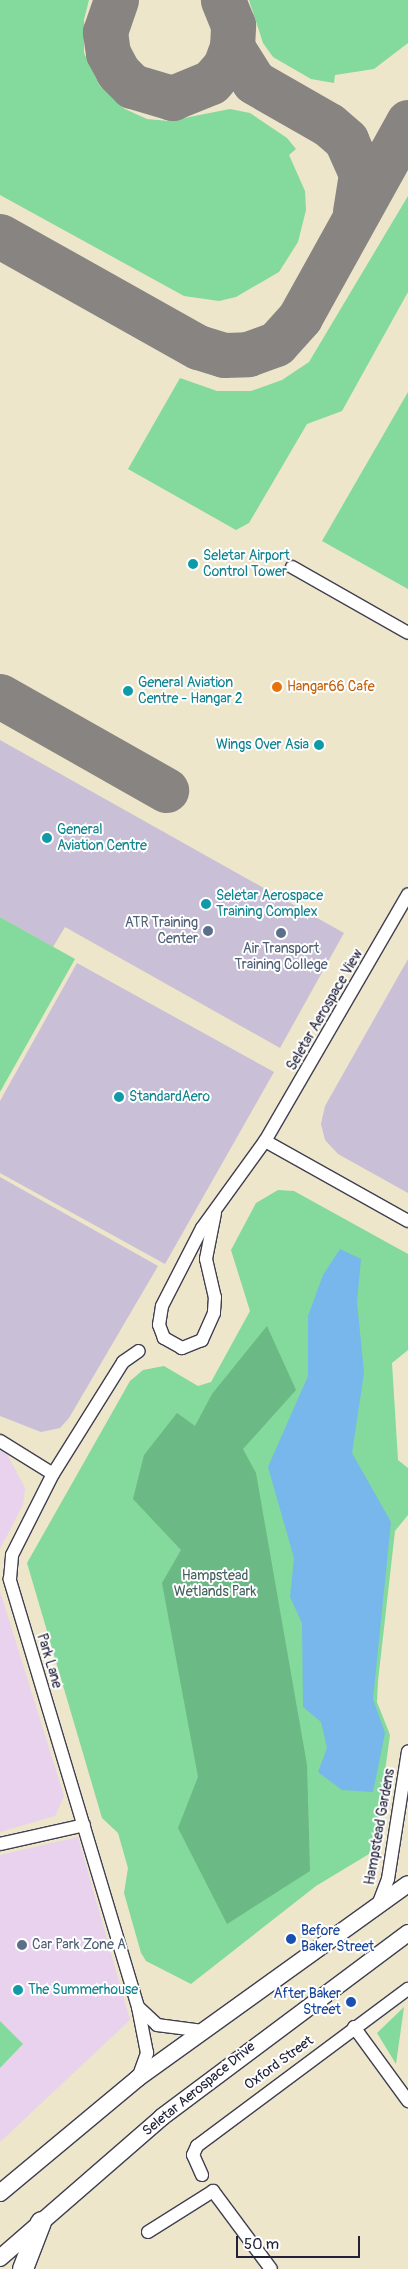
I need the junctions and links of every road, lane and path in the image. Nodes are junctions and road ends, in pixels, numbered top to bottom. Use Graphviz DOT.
graph roads {
  1 [pos="292,567"];
  2 [pos="408,634"];
  3 [pos="408,894"];
  4 [pos="265,1141"];
  5 [pos="215,1213"];
  6 [pos="408,1221"];
  7 [pos="138,1350"];
  8 [pos="0,1441"];
  9 [pos="53,1474"];
  10 [pos="408,1752"];
  11 [pos="84,1825"];
  12 [pos="0,1844"];
  13 [pos="408,1884"];
  14 [pos="378,1905"];
  15 [pos="408,1933"];
  16 [pos="408,1989"];
  17 [pos="138,2007"];
  18 [pos="354,2027"];
  19 [pos="203,2031"];
  20 [pos="138,2078"];
  21 [pos="408,2102"];
  22 [pos="202,2175"];
  23 [pos="0,2193"];
  24 [pos="41,2222"];
  25 [pos="148,2232"];
  26 [pos="0,2258"];
  27 [pos="23,2269"];
  28 [pos="271,2269"];
  1 -- 2 [label="street"];
  3 -- 4 [label="street, Seletar Aerospace View"];
  4 -- 5 [label="street, Seletar Aerospace View"];
  4 -- 6 [label="street"];
  5 -- 5 [label="street, Seletar Aerospace View"];
  7 -- 9 [label="street, Park Lane"];
  8 -- 9 [label="street"];
  9 -- 11 [label="street, Park Lane"];
  10 -- 14 [label="street, Hampstead Gardens"];
  11 -- 12 [label="street"];
  11 -- 17 [label="street, Park Lane"];
  13 -- 14 [label="street"];
  14 -- 19 [label="street"];
  15 -- 24 [label="street, Seletar Aerospace Drive"];
  16 -- 18 [label="street, Oxford Street"];
  17 -- 19 [label="street"];
  17 -- 20 [label="street, Park Lane"];
  18 -- 21 [label="street"];
  18 -- 22 [label="street, Oxford Street"];
  19 -- 20 [label="street"];
  20 -- 23 [label="street"];
  24 -- 26 [label="street, Seletar Aerospace Drive"];
  24 -- 27 [label="main road"];
  25 -- 28 [label="street"];
}
